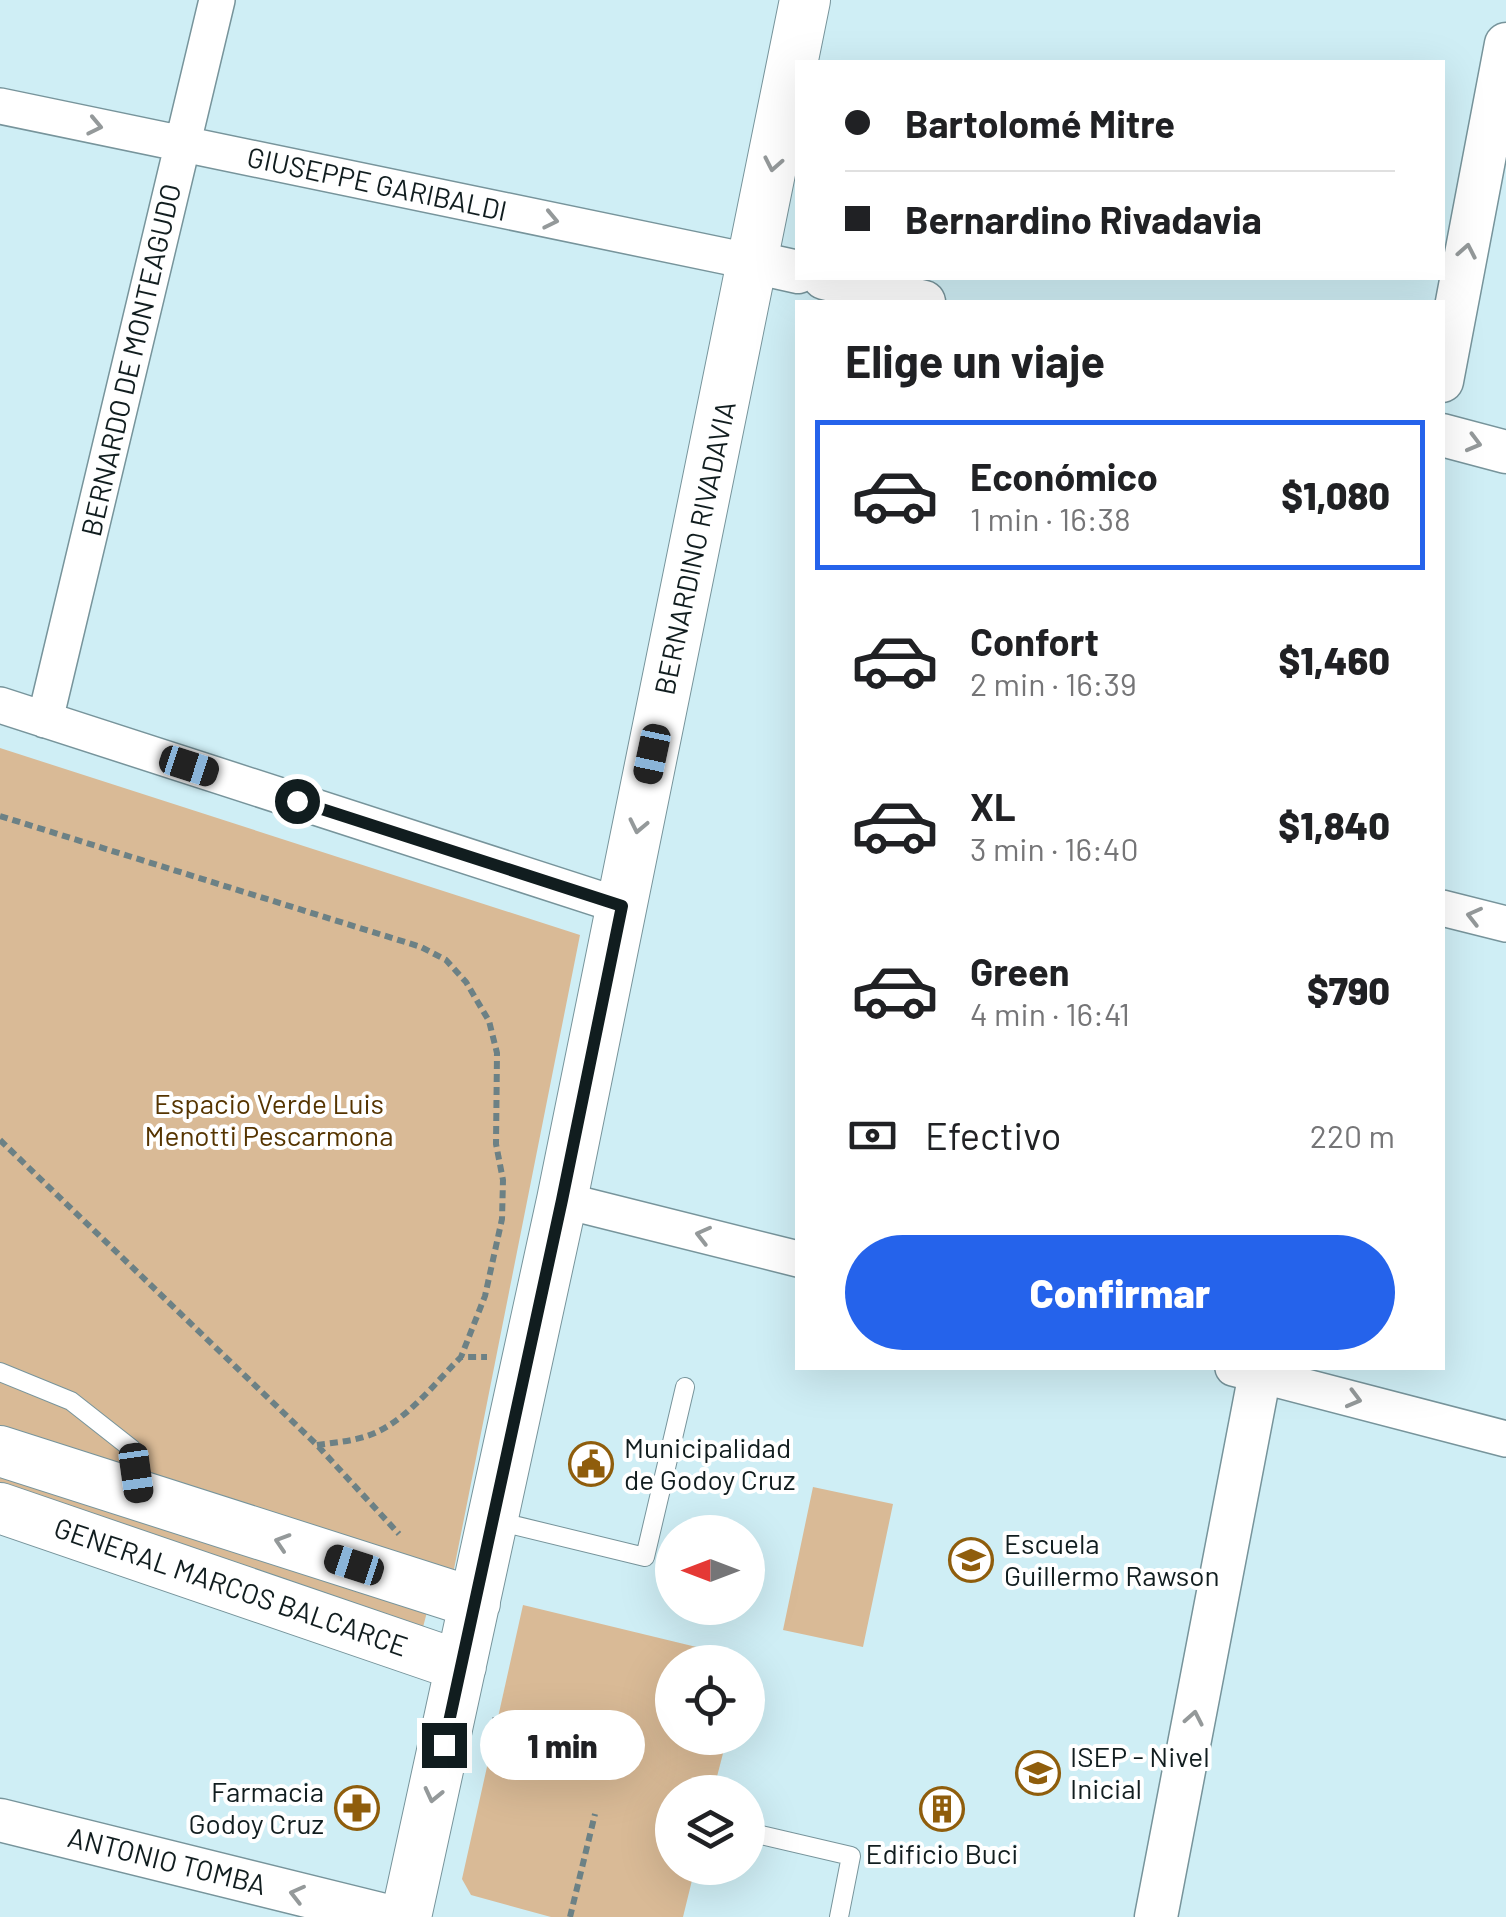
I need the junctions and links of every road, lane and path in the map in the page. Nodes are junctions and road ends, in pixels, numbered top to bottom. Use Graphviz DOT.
graph roads {
  1 [pos="217,0"];
  2 [pos="805,0"];
  3 [pos="1506,44"];
  4 [pos="798,60"];
  5 [pos="795,92"];
  6 [pos="0,106"];
  7 [pos="182,144"];
  8 [pos="776,267"];
  9 [pos="832,280"];
  10 [pos="916,300"];
  11 [pos="1445,366"];
  12 [pos="1445,436"];
  13 [pos="1506,452"];
  14 [pos="0,705"];
  15 [pos="45,720"];
  16 [pos="0,816"];
  17 [pos="622,906"];
  18 [pos="1445,909"];
  19 [pos="1506,924"];
  20 [pos="0,1140"];
  21 [pos="562,1200"];
  22 [pos="795,1257"];
  23 [pos="461,1357"];
  24 [pos="528,1358"];
  25 [pos="1251,1370"];
  26 [pos="0,1372"];
  27 [pos="685,1388"];
  28 [pos="1506,1439"];
  29 [pos="316,1445"];
  30 [pos="0,1451"];
  31 [pos="139,1497"];
  32 [pos="0,1508"];
  33 [pos="492,1520"];
  34 [pos="425,1588"];
  35 [pos="475,1603"];
  36 [pos="456,1688"];
  37 [pos="544,1732"];
  38 [pos="595,1814"];
  39 [pos="0,1820"];
  40 [pos="765,1837"];
  41 [pos="392,1917"];
  42 [pos="406,1917"];
  43 [pos="570,1917"];
  44 [pos="839,1917"];
  45 [pos="1156,1917"];
  1 -- 7 [label="street, BERNARDO DE MONTEAGUDO"];
  2 -- 4 [label="main road, BERNARDINO RIVADAVIA, one-way"];
  11 -- 3 [label="street, one-way"];
  5 -- 8 [label="main road, BERNARDINO RIVADAVIA, one-way"];
  6 -- 7 [label="street, GIUSEPPE GARIBALDI, one-way"];
  7 -- 8 [label="street, GIUSEPPE GARIBALDI, one-way"];
  7 -- 15 [label="street, BERNARDO DE MONTEAGUDO"];
  8 -- 17 [label="main road, BERNARDINO RIVADAVIA, one-way"];
  9 -- 10 [label="street"];
  12 -- 13 [label="street, one-way"];
  14 -- 15 [label="street"];
  15 -- 17 [label="street"];
  16 -- 23 [label="path"];
  17 -- 21 [label="main road, BERNARDINO RIVADAVIA"];
  19 -- 18 [label="street, one-way"];
  20 -- 29 [label="path"];
  22 -- 21 [label="street, one-way"];
  21 -- 24 [label="main road, BERNARDINO RIVADAVIA"];
  23 -- 24 [label="path"];
  23 -- 29 [label="path"];
  24 -- 33 [label="main road, BERNARDINO RIVADAVIA"];
  25 -- 28 [label="street, one-way"];
  45 -- 25 [label="street, one-way"];
  26 -- 31 [label="lane"];
  27 -- 33 [label="lane"];
  29 -- 34 [label="path"];
  30 -- 31 [label="main road, GENERAL MARCOS BALCARCE"];
  34 -- 31 [label="main road, GENERAL MARCOS BALCARCE, one-way"];
  32 -- 36 [label="main road, GENERAL MARCOS BALCARCE"];
  33 -- 35 [label="main road, BERNARDINO RIVADAVIA"];
  34 -- 35 [label="main road, GENERAL MARCOS BALCARCE"];
  35 -- 36 [label="main road, BERNARDINO RIVADAVIA"];
  36 -- 37 [label="path"];
  36 -- 42 [label="main road, BERNARDINO RIVADAVIA, one-way"];
  38 -- 43 [label="path"];
  41 -- 39 [label="street, ANTONIO TOMBA, one-way"];
  40 -- 44 [label="lane"];
}
